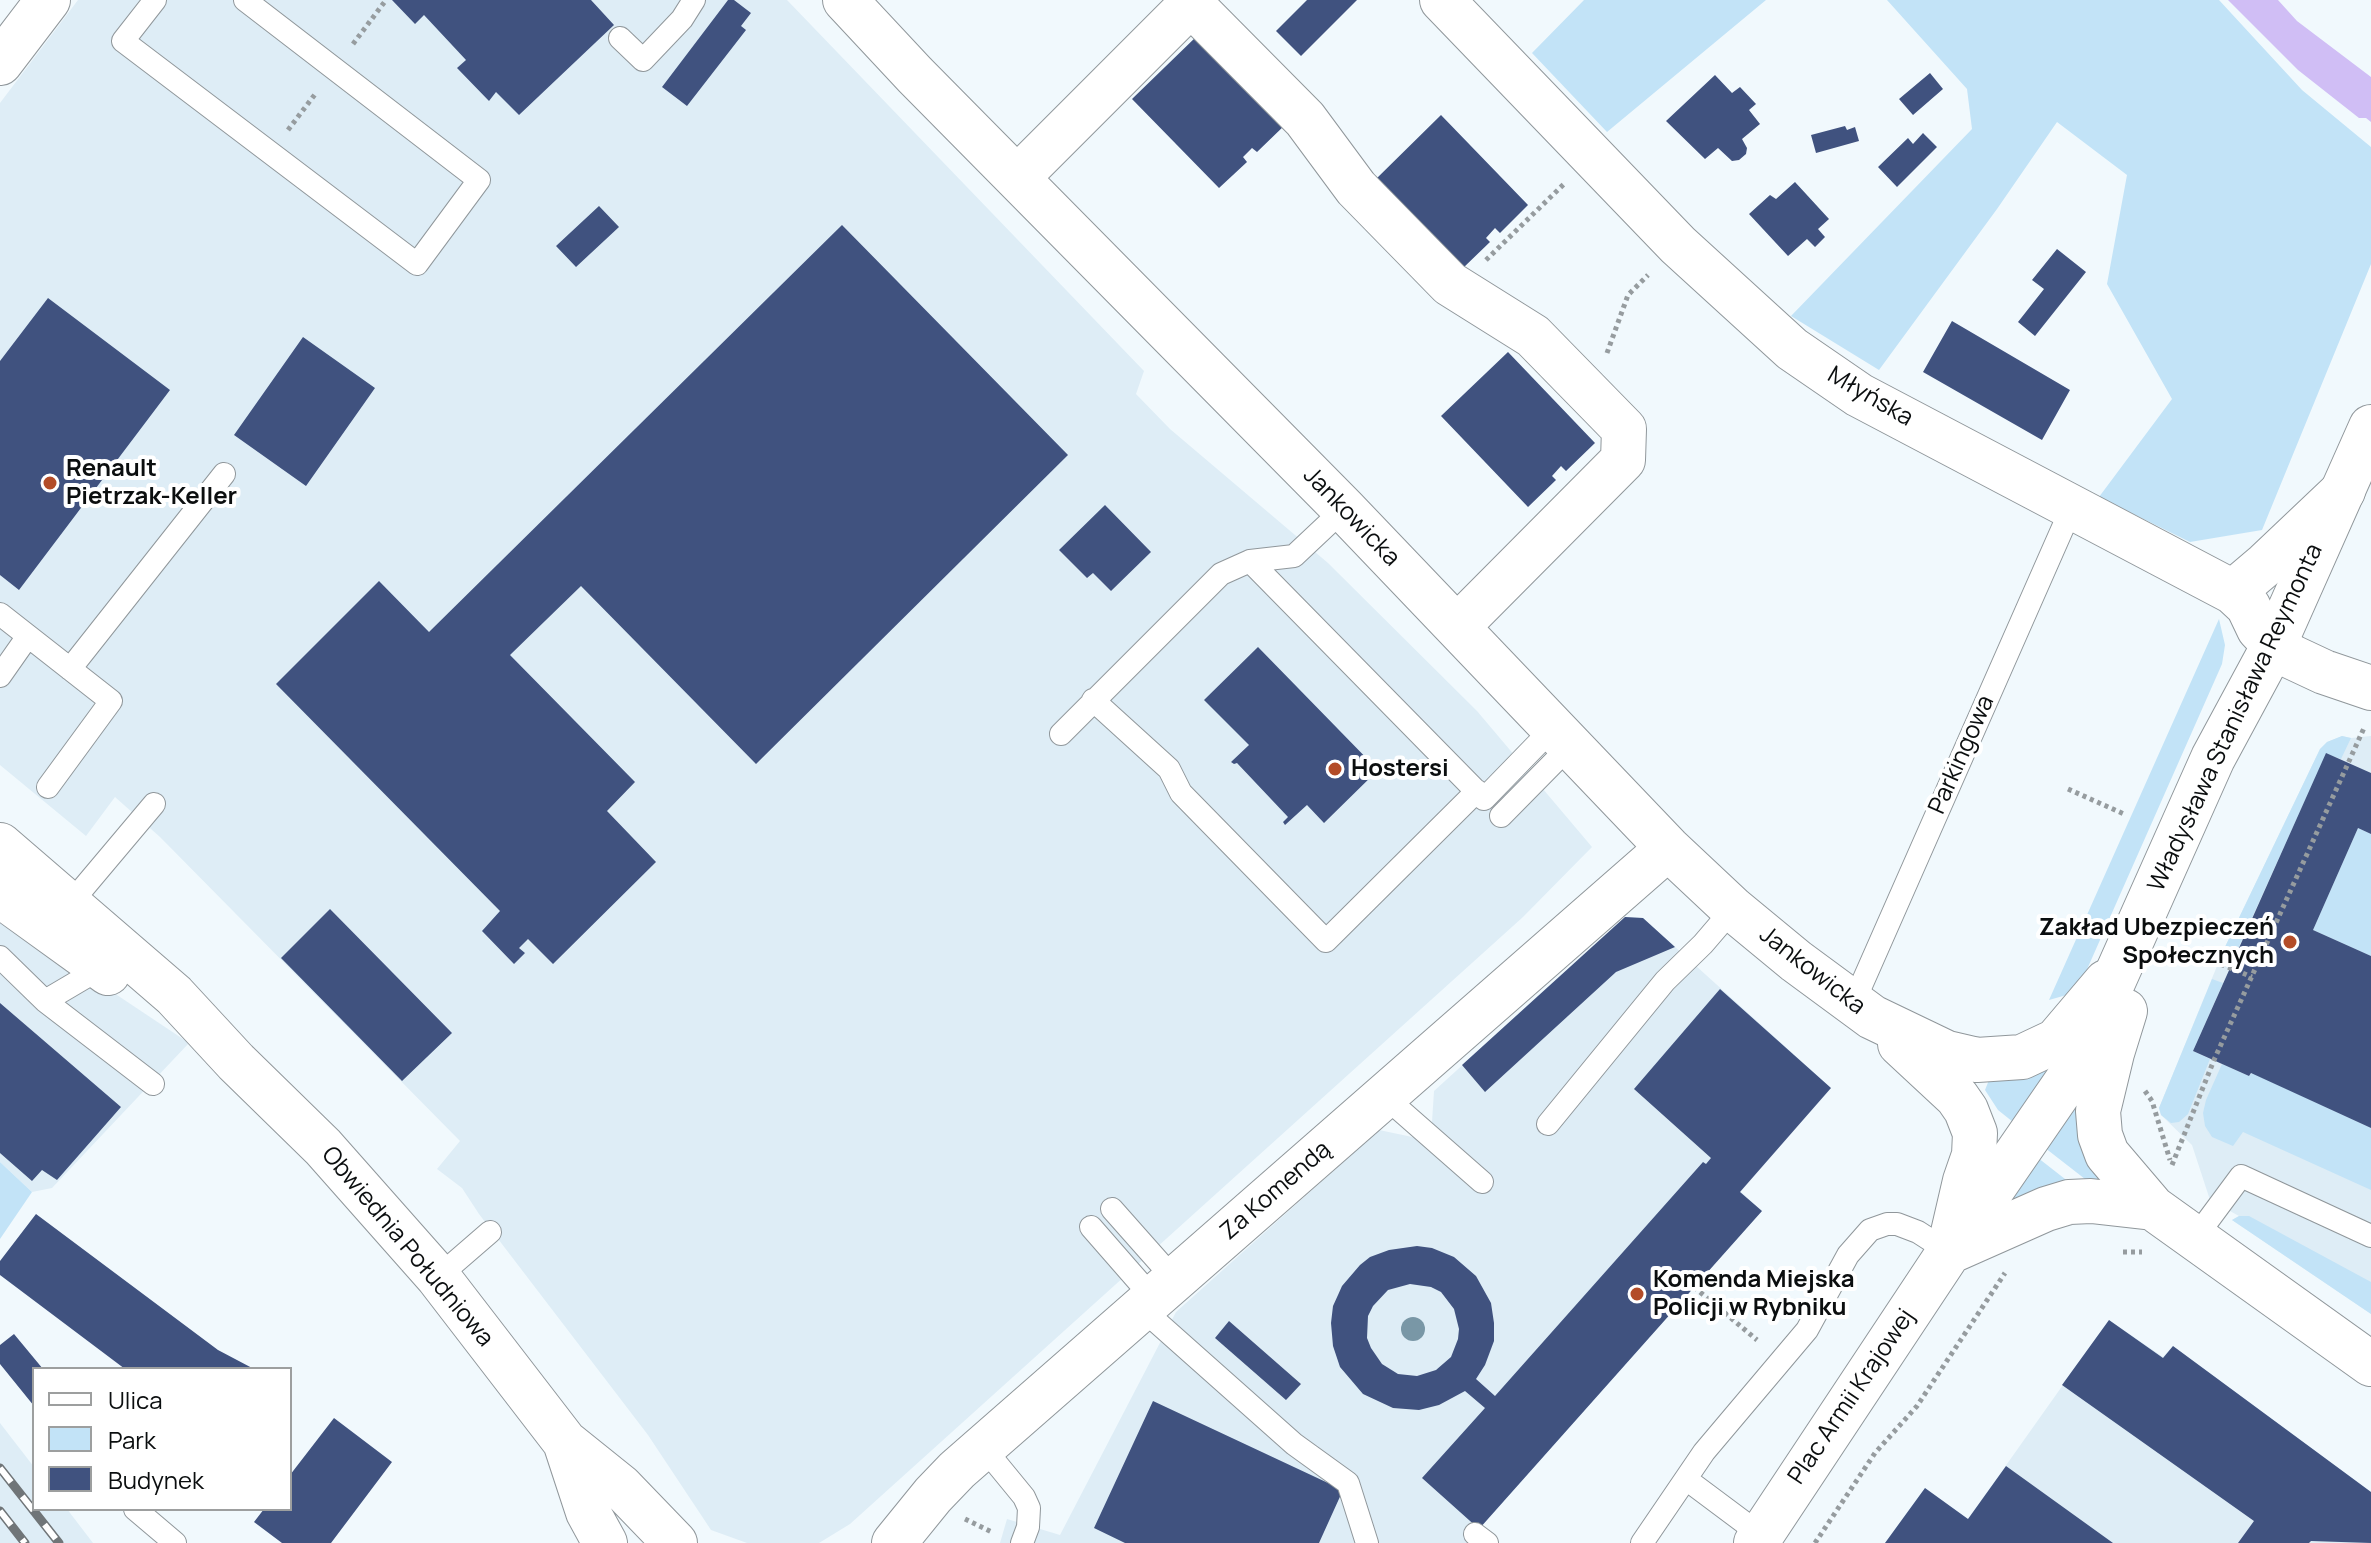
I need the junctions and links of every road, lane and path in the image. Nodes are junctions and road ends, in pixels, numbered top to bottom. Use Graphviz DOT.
graph roads {
  1 [pos="48,0"];
  2 [pos="155,0"];
  3 [pos="245,0"];
  4 [pos="694,0"];
  5 [pos="845,0"];
  6 [pos="1442,0"];
  7 [pos="620,38"];
  8 [pos="0,63"];
  9 [pos="1594,155"];
  10 [pos="1017,178"];
  11 [pos="1678,245"];
  12 [pos="1456,288"];
  13 [pos="1578,382"];
  14 [pos="2371,427"];
  15 [pos="224,474"];
  16 [pos="2343,491"];
  17 [pos="2072,507"];
  18 [pos="1344,509"];
  19 [pos="1250,561"];
  20 [pos="2233,592"];
  21 [pos="0,614"];
  22 [pos="1457,627"];
  23 [pos="28,636"];
  24 [pos="2274,645"];
  25 [pos="70,669"];
  26 [pos="0,676"];
  27 [pos="2371,688"];
  28 [pos="1093,700"];
  29 [pos="1061,734"];
  30 [pos="2362,736"];
  31 [pos="1561,737"];
  32 [pos="48,787"];
  33 [pos="2068,789"];
  34 [pos="1480,795"];
  35 [pos="154,804"];
  36 [pos="2124,814"];
  37 [pos="1501,816"];
  38 [pos="0,845"];
  39 [pos="1668,848"];
  40 [pos="0,895"];
  41 [pos="69,905"];
  42 [pos="1733,909"];
  43 [pos="2129,947"];
  44 [pos="0,957"];
  45 [pos="2206,958"];
  46 [pos="101,968"];
  47 [pos="2252,977"];
  48 [pos="45,1001"];
  49 [pos="1862,1011"];
  50 [pos="236,1062"];
  51 [pos="153,1084"];
  52 [pos="2135,1085"];
  53 [pos="1384,1096"];
  54 [pos="1548,1124"];
  55 [pos="2171,1166"];
  56 [pos="1482,1182"];
  57 [pos="2161,1192"];
  58 [pos="1112,1209"];
  59 [pos="1091,1227"];
  60 [pos="490,1232"];
  61 [pos="2371,1236"];
  62 [pos="2195,1238"];
  63 [pos="1949,1252"];
  64 [pos="2013,1266"];
  65 [pos="438,1277"];
  66 [pos="1694,1287"];
  67 [pos="1156,1295"];
  68 [pos="1764,1346"];
  69 [pos="2371,1364"];
  70 [pos="565,1442"];
  71 [pos="983,1447"];
  72 [pos="1686,1479"];
  73 [pos="137,1511"];
  74 [pos="965,1518"];
  75 [pos="1758,1539"];
  76 [pos="1012,1540"];
  77 [pos="175,1543"];
  78 [pos="605,1543"];
  79 [pos="675,1543"];
  80 [pos="894,1543"];
  81 [pos="1367,1543"];
  82 [pos="1642,1543"];
  83 [pos="1815,1543"];
  1 -- 8 [label="street"];
  2 -- 3 [label="lane"];
  4 -- 7 [label="lane"];
  5 -- 10 [label="street, Jankowicka"];
  6 -- 9 [label="street, Młyńska"];
  9 -- 11 [label="street, Młyńska"];
  9 -- 12 [label="path"];
  10 -- 12 [label="street"];
  10 -- 18 [label="street, Jankowicka"];
  11 -- 13 [label="path"];
  11 -- 17 [label="street, Młyńska"];
  12 -- 13 [label="street"];
  13 -- 22 [label="street"];
  14 -- 16 [label="street, Władysława Stanisława Reymonta"];
  15 -- 25 [label="lane"];
  16 -- 20 [label="street"];
  16 -- 24 [label="street, Władysława Stanisława Reymonta"];
  17 -- 20 [label="street, Młyńska"];
  17 -- 49 [label="lane, Parkingowa"];
  18 -- 19 [label="lane"];
  18 -- 22 [label="street, Jankowicka"];
  19 -- 28 [label="lane"];
  19 -- 34 [label="lane"];
  20 -- 24 [label="street, Młyńska"];
  21 -- 23 [label="lane"];
  22 -- 31 [label="street, Jankowicka"];
  23 -- 25 [label="lane"];
  23 -- 26 [label="lane"];
  24 -- 27 [label="street, Młyńska"];
  24 -- 43 [label="street, Władysława Stanisława Reymonta"];
  25 -- 32 [label="lane"];
  28 -- 29 [label="lane"];
  28 -- 34 [label="lane"];
  30 -- 47 [label="path"];
  31 -- 34 [label="lane"];
  31 -- 37 [label="lane"];
  31 -- 39 [label="street, Jankowicka"];
  33 -- 36 [label="path"];
  35 -- 41 [label="lane"];
  38 -- 41 [label="street, Obwiednia Południowa"];
  39 -- 42 [label="street, Jankowicka"];
  39 -- 53 [label="street, Za Komendą"];
  40 -- 46 [label="street, Obwiednia Południowa"];
  41 -- 50 [label="street, Obwiednia Południowa"];
  42 -- 49 [label="street, Jankowicka"];
  42 -- 54 [label="lane"];
  43 -- 49 [label="street"];
  43 -- 57 [label="street"];
  43 -- 63 [label="street, Władysława Stanisława Reymonta"];
  44 -- 48 [label="lane"];
  45 -- 47 [label="path"];
  46 -- 48 [label="lane"];
  46 -- 50 [label="street, Obwiednia Południowa"];
  47 -- 55 [label="path"];
  48 -- 51 [label="lane"];
  49 -- 63 [label="street"];
  50 -- 65 [label="street, Obwiednia Południowa"];
  52 -- 55 [label="path"];
  53 -- 56 [label="lane"];
  53 -- 67 [label="street, Za Komendą"];
  55 -- 57 [label="path"];
  57 -- 62 [label="street"];
  57 -- 63 [label="street"];
  58 -- 67 [label="lane"];
  59 -- 67 [label="lane"];
  60 -- 65 [label="lane"];
  61 -- 62 [label="lane"];
  62 -- 69 [label="street"];
  63 -- 72 [label="lane"];
  63 -- 75 [label="street, Plac Armii Krajowej"];
  64 -- 83 [label="path"];
  65 -- 70 [label="street, Obwiednia Południowa"];
  66 -- 68 [label="path"];
  67 -- 71 [label="street, Za Komendą"];
  67 -- 81 [label="lane"];
  70 -- 78 [label="street, Obwiednia Południowa"];
  70 -- 79 [label="street, Obwiednia Południowa"];
  71 -- 76 [label="lane"];
  71 -- 80 [label="street, Za Komendą"];
  72 -- 75 [label="lane"];
  72 -- 82 [label="lane"];
  73 -- 77 [label="lane"];
  74 -- 76 [label="path"];
}
